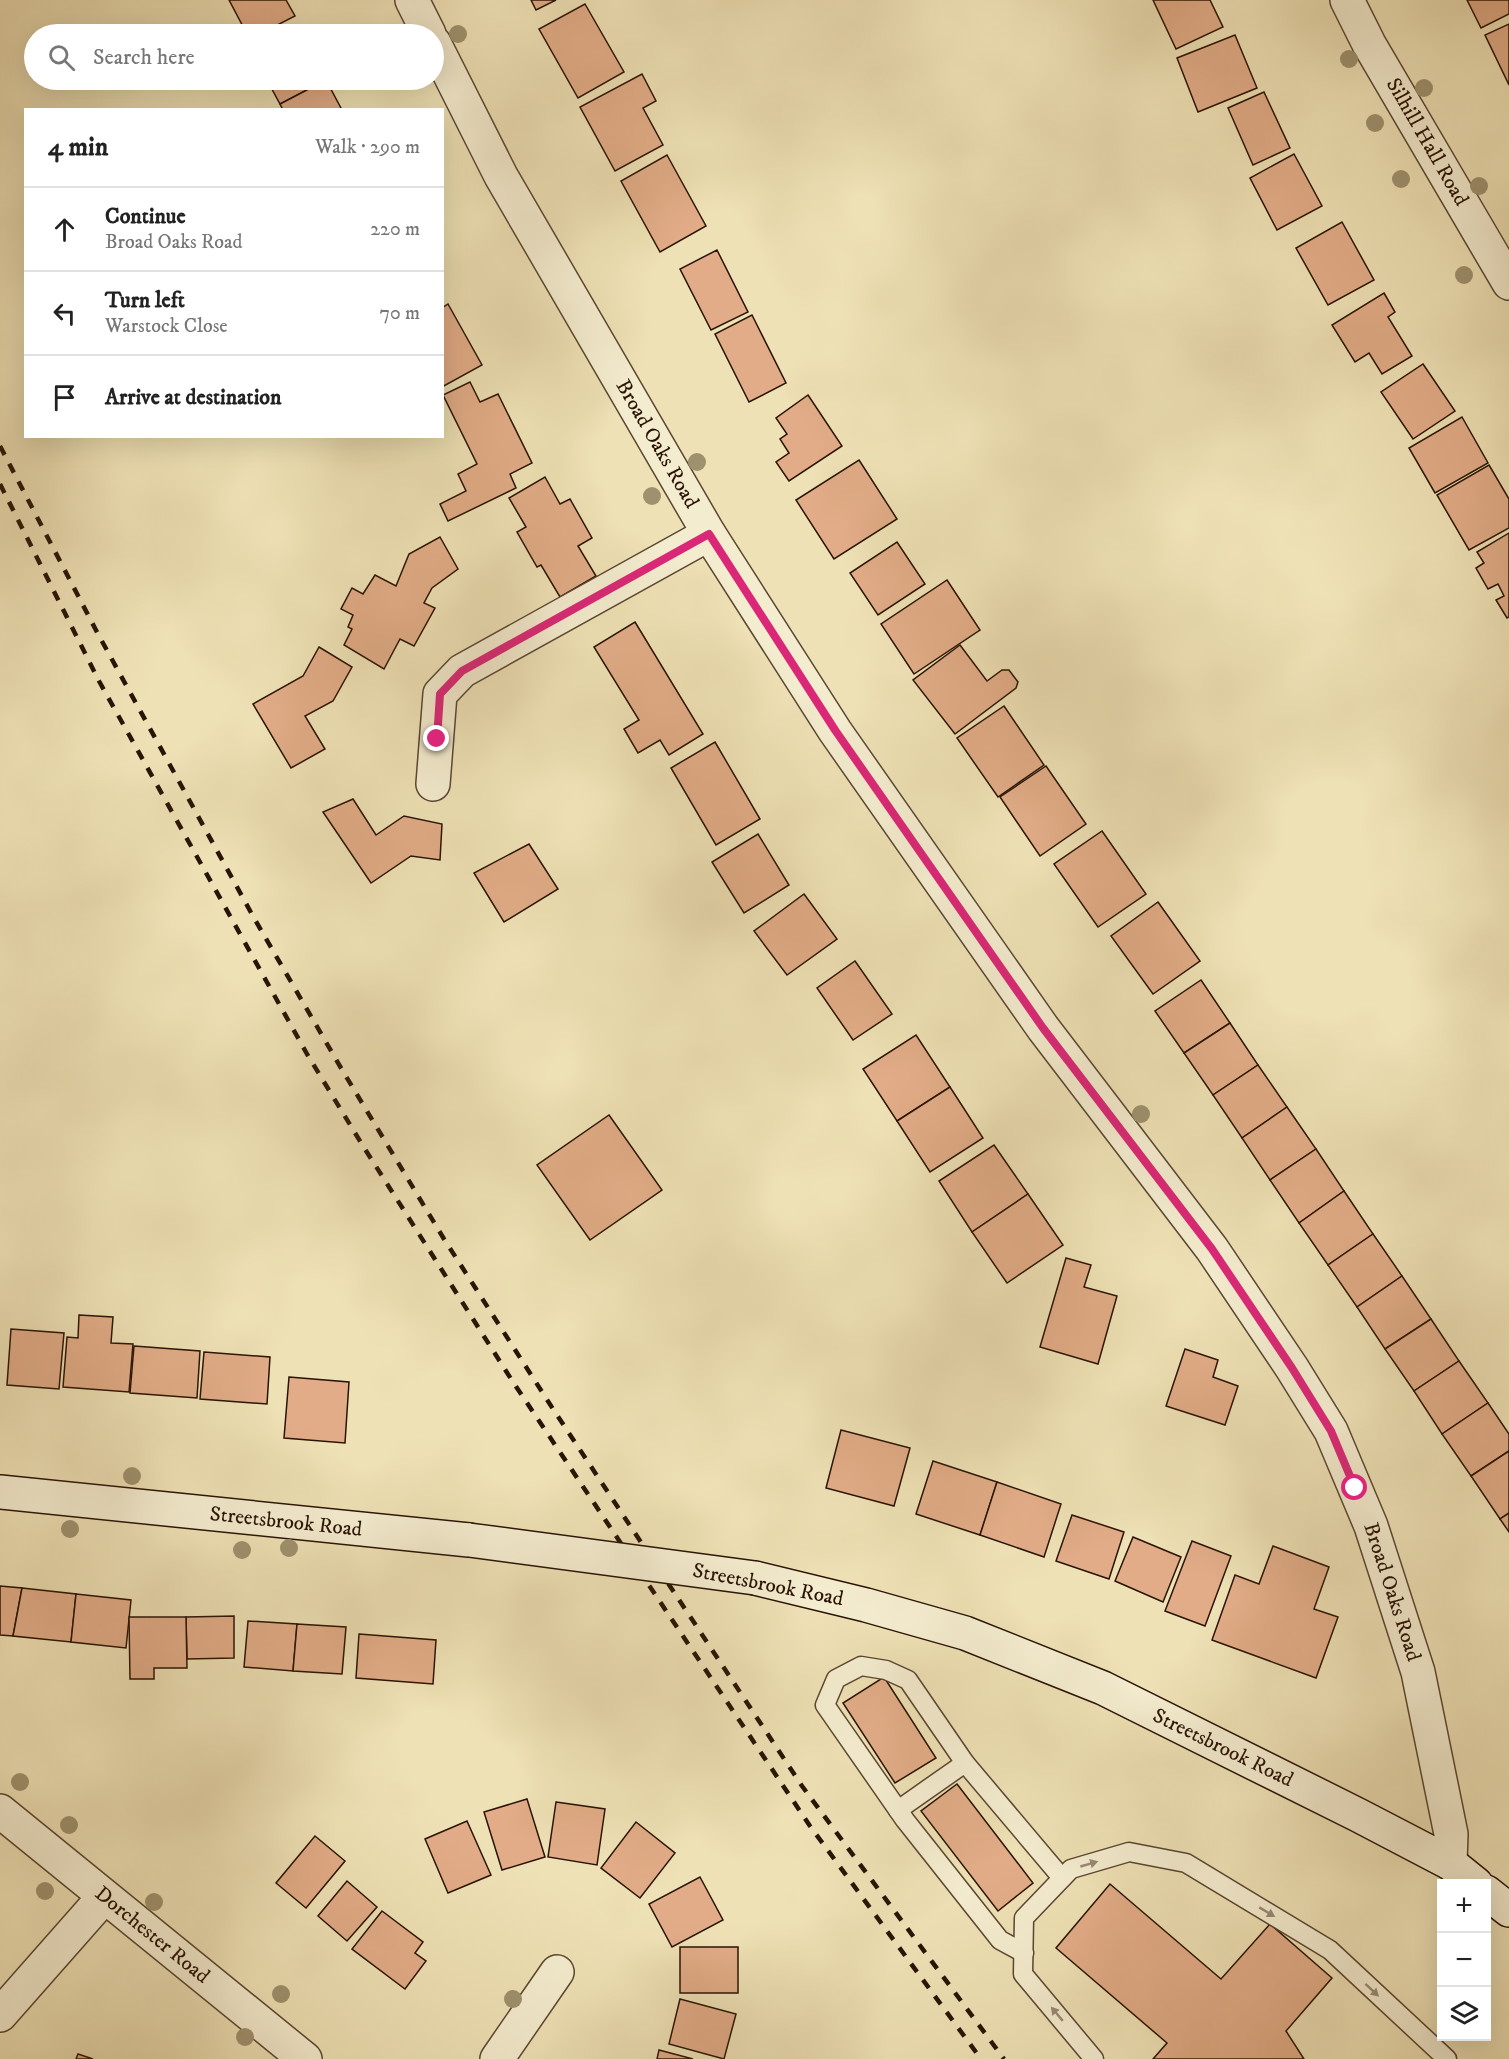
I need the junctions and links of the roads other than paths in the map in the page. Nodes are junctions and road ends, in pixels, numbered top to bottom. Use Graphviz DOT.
graph roads {
  1 [pos="412,0"];
  2 [pos="1347,0"];
  3 [pos="424,24"];
  4 [pos="444,63"];
  5 [pos="1509,283"];
  6 [pos="709,534"];
  7 [pos="433,784"];
  8 [pos="0,1492"];
  9 [pos="965,1763"];
  10 [pos="898,1810"];
  11 [pos="0,1812"];
  12 [pos="1450,1863"];
  13 [pos="1062,1878"];
  14 [pos="1470,1879"];
  15 [pos="1491,1896"];
  16 [pos="105,1897"];
  17 [pos="1509,1910"];
  18 [pos="1023,1953"];
  19 [pos="557,1972"];
  20 [pos="0,2015"];
  21 [pos="305,2059"];
  22 [pos="496,2059"];
  23 [pos="1095,2059"];
  24 [pos="1447,2059"];
  1 -- 3 [label="street"];
  2 -- 5 [label="street, Silhill Hall Road"];
  4 -- 6 [label="street, Broad Oaks Road"];
  6 -- 7 [label="street"];
  6 -- 12 [label="street, Broad Oaks Road"];
  8 -- 12 [label="street, Streetsbrook Road, bridge"];
  9 -- 10 [label="lane"];
  9 -- 10 [label="lane"];
  9 -- 13 [label="lane"];
  10 -- 18 [label="lane"];
  11 -- 16 [label="street, Dorchester Road"];
  12 -- 14 [label="street, Streetsbrook Road"];
  13 -- 18 [label="lane"];
  13 -- 24 [label="lane, one-way"];
  15 -- 17 [label="street"];
  16 -- 20 [label="street"];
  16 -- 21 [label="street, Dorchester Road"];
  23 -- 18 [label="lane, one-way"];
  19 -- 22 [label="street"];
}
